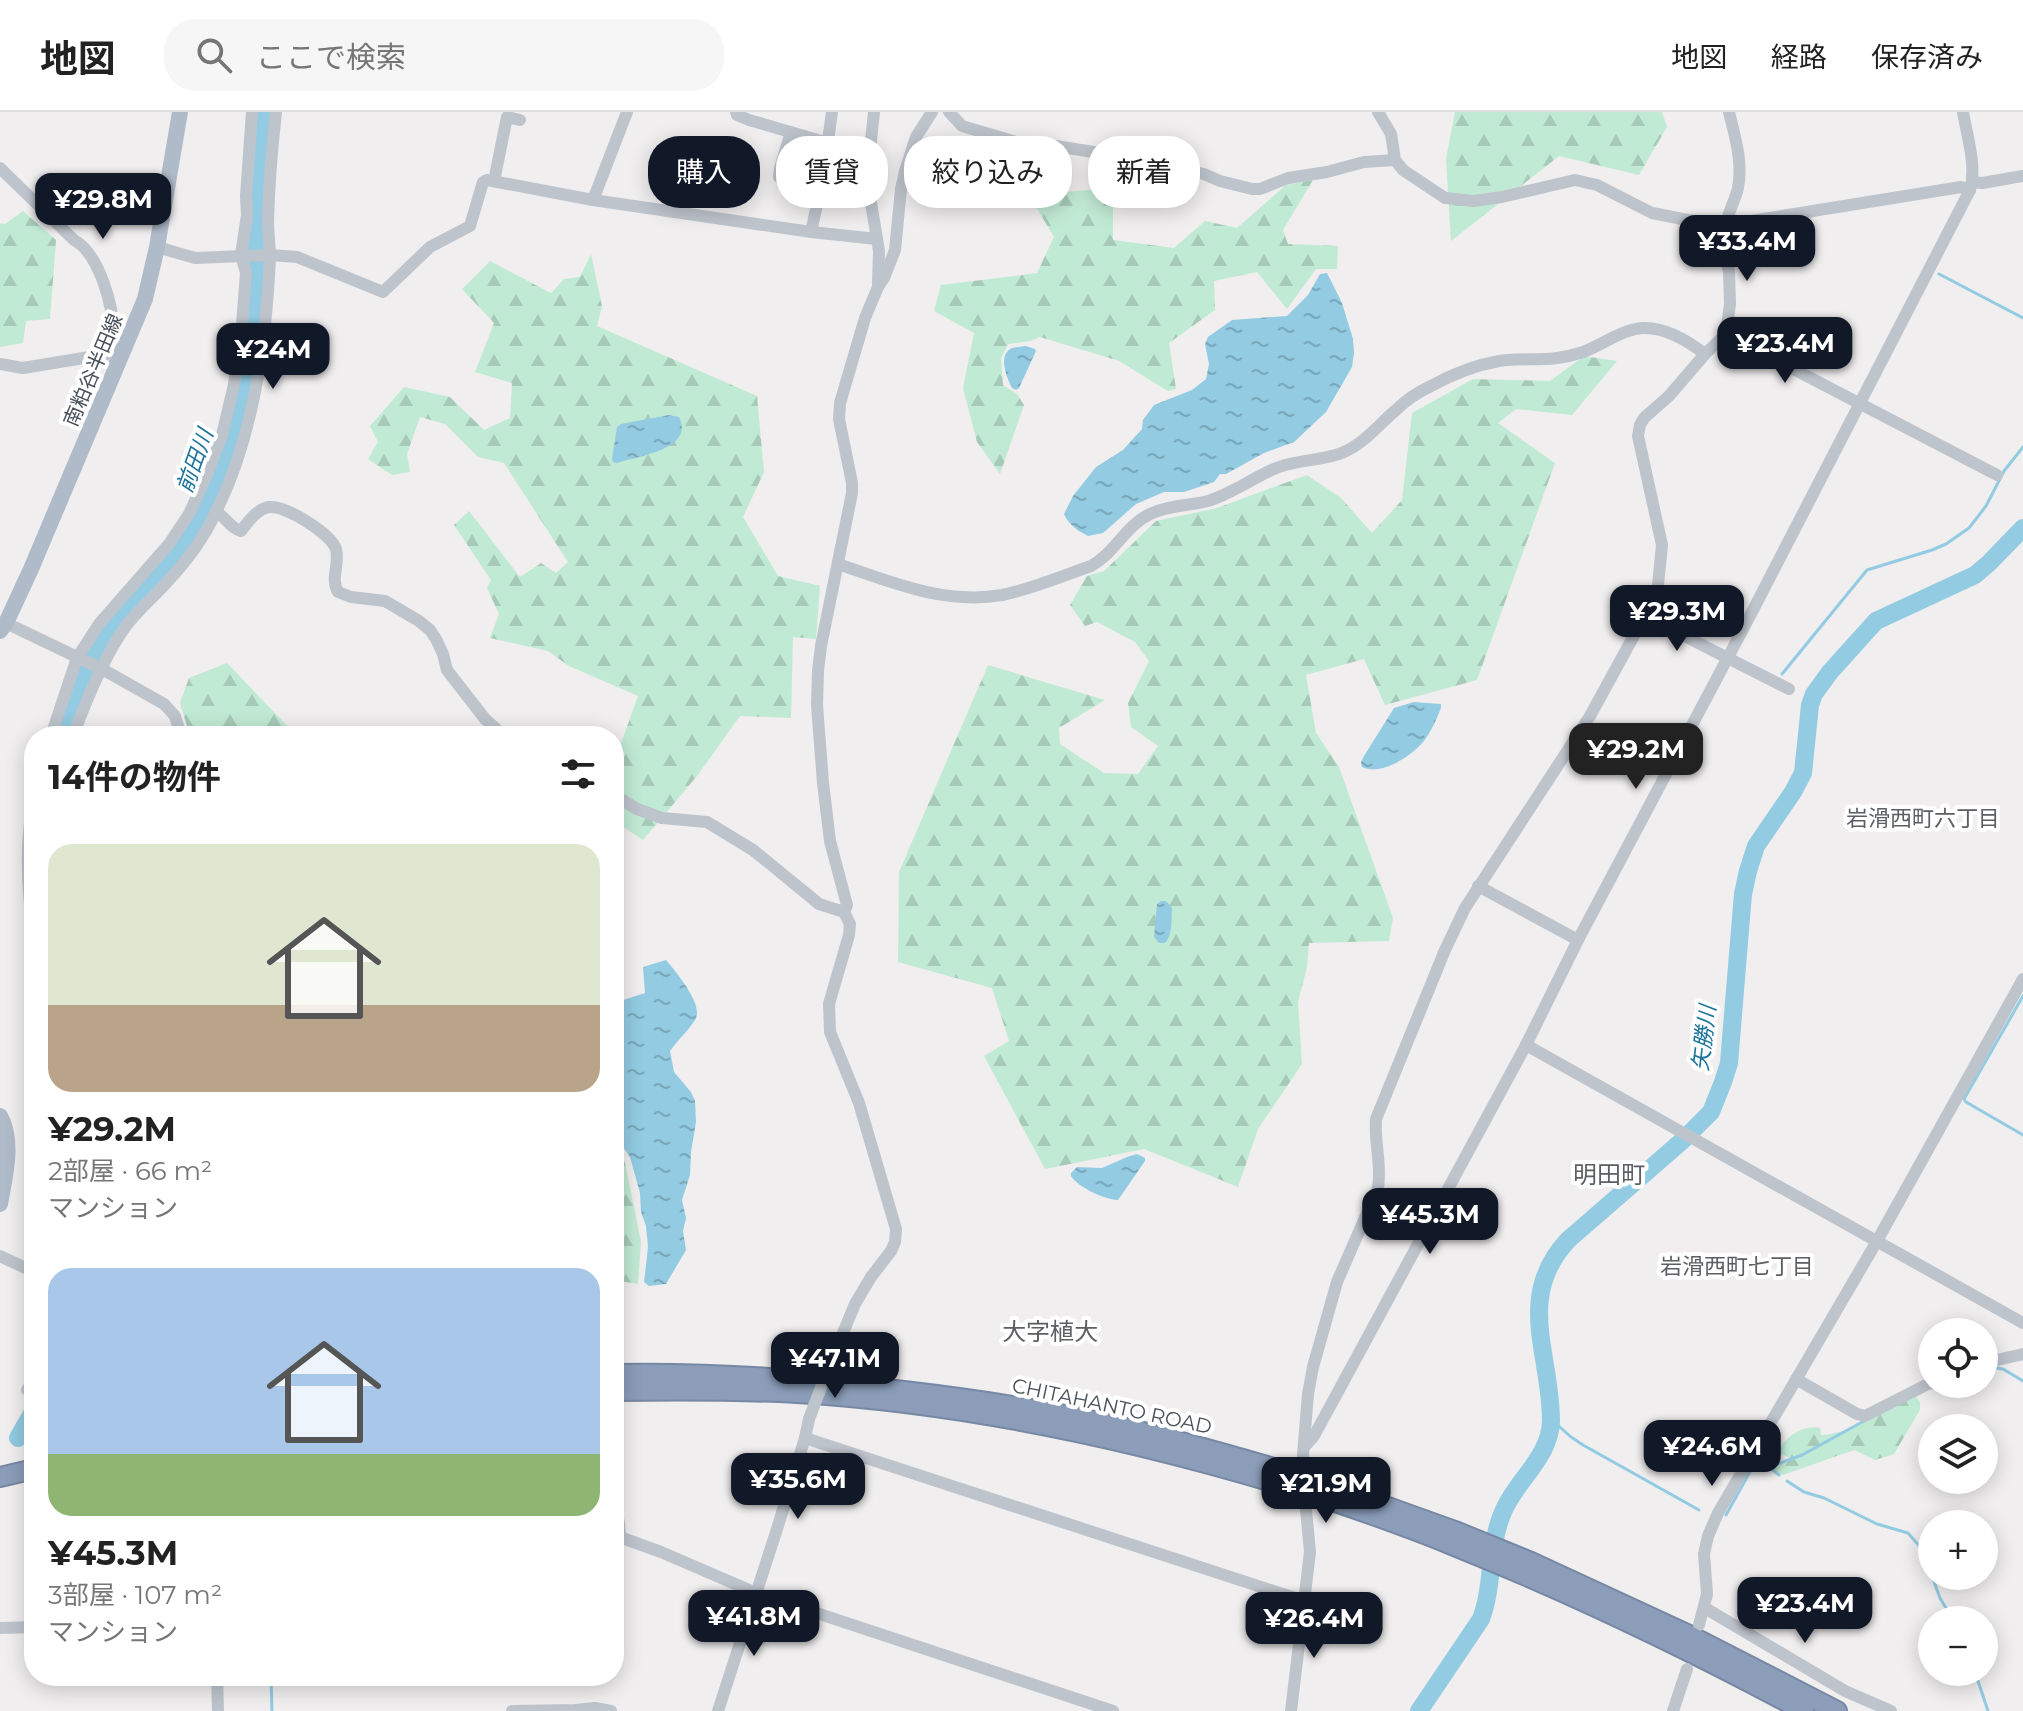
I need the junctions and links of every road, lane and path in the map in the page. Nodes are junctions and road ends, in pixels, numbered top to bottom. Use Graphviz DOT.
graph roads {
  1 [pos="180,112"];
  2 [pos="252,112"];
  3 [pos="276,112"];
  4 [pos="627,112"];
  5 [pos="736,112"];
  6 [pos="832,112"];
  7 [pos="874,112"];
  8 [pos="932,112"];
  9 [pos="949,112"];
  10 [pos="1378,112"];
  11 [pos="1729,112"];
  12 [pos="1963,112"];
  13 [pos="520,120"];
  14 [pos="791,132"];
  15 [pos="790,136"];
  16 [pos="804,136"];
  17 [pos="829,136"];
  18 [pos="1395,160"];
  19 [pos="0,168"];
  20 [pos="2023,176"];
  21 [pos="494,181"];
  22 [pos="1972,186"];
  23 [pos="593,200"];
  24 [pos="816,208"];
  25 [pos="1723,227"];
  26 [pos="811,232"];
  27 [pos="877,239"];
  28 [pos="157,247"];
  29 [pos="241,255"];
  30 [pos="270,255"];
  31 [pos="878,287"];
  32 [pos="1726,334"];
  33 [pos="1705,354"];
  34 [pos="111,362"];
  35 [pos="0,364"];
  36 [pos="1860,404"];
  37 [pos="1997,475"];
  38 [pos="216,512"];
  39 [pos="838,564"];
  40 [pos="1645,616"];
  41 [pos="3,627"];
  42 [pos="1727,657"];
  43 [pos="80,660"];
  44 [pos="100,669"];
  45 [pos="1789,689"];
  46 [pos="55,726"];
  47 [pos="77,726"];
  48 [pos="178,726"];
  49 [pos="493,726"];
  50 [pos="624,801"];
  51 [pos="1478,886"];
  52 [pos="844,912"];
  53 [pos="1578,940"];
  54 [pos="2023,979"];
  55 [pos="1526,1045"];
  56 [pos="0,1116"];
  57 [pos="0,1204"];
  58 [pos="1877,1241"];
  59 [pos="0,1256"];
  60 [pos="24,1267"];
  61 [pos="2023,1323"];
  62 [pos="2023,1354"];
  63 [pos="1998,1360"];
  64 [pos="624,1374"];
  65 [pos="1796,1379"];
  66 [pos="1918,1389"];
  67 [pos="624,1391"];
  68 [pos="805,1438"];
  69 [pos="1305,1446"];
  70 [pos="24,1459"];
  71 [pos="0,1465"];
  72 [pos="24,1471"];
  73 [pos="0,1477"];
  74 [pos="1287,1479"];
  75 [pos="624,1538"];
  76 [pos="1530,1569"];
  77 [pos="756,1593"];
  78 [pos="1304,1601"];
  79 [pos="1705,1608"];
  80 [pos="1699,1625"];
  81 [pos="24,1627"];
  82 [pos="0,1628"];
  83 [pos="1687,1669"];
  84 [pos="217,1686"];
  85 [pos="218,1711"];
  86 [pos="512,1711"];
  87 [pos="611,1711"];
  88 [pos="718,1711"];
  89 [pos="1113,1711"];
  90 [pos="1291,1711"];
  91 [pos="1673,1711"];
  92 [pos="1804,1711"];
  93 [pos="1837,1711"];
  94 [pos="1891,1711"];
  1 -- 28 [label="main road, 南粕谷半田線"];
  2 -- 29 [label="street"];
  3 -- 30 [label="street"];
  4 -- 23 [label="street"];
  5 -- 14 [label="street"];
  6 -- 17 [label="street"];
  7 -- 27 [label="street"];
  8 -- 31 [label="street"];
  9 -- 18 [label="street"];
  10 -- 18 [label="street"];
  11 -- 25 [label="street"];
  12 -- 22 [label="street"];
  13 -- 21 [label="street"];
  14 -- 15 [label="street"];
  14 -- 16 [label="street"];
  18 -- 25 [label="street"];
  19 -- 34 [label="street"];
  20 -- 22 [label="street"];
  21 -- 23 [label="street"];
  21 -- 30 [label="street"];
  22 -- 25 [label="street"];
  22 -- 36 [label="street"];
  23 -- 26 [label="street"];
  24 -- 26 [label="street"];
  25 -- 32 [label="street"];
  26 -- 27 [label="street"];
  27 -- 31 [label="street"];
  28 -- 29 [label="street"];
  28 -- 34 [label="main road, 南粕谷半田線"];
  29 -- 30 [label="street"];
  29 -- 43 [label="street"];
  30 -- 38 [label="street"];
  31 -- 39 [label="street"];
  32 -- 33 [label="street"];
  32 -- 36 [label="street"];
  33 -- 39 [label="street"];
  33 -- 40 [label="street"];
  34 -- 35 [label="street"];
  34 -- 41 [label="main road, 南粕谷半田線"];
  36 -- 37 [label="street"];
  36 -- 42 [label="street"];
  38 -- 44 [label="street"];
  38 -- 49 [label="street"];
  39 -- 52 [label="street"];
  40 -- 42 [label="street"];
  40 -- 51 [label="street"];
  41 -- 43 [label="street"];
  42 -- 45 [label="street"];
  42 -- 53 [label="street"];
  43 -- 44 [label="street"];
  43 -- 46 [label="street"];
  44 -- 47 [label="street"];
  44 -- 48 [label="street"];
  50 -- 52 [label="street"];
  51 -- 53 [label="street"];
  51 -- 69 [label="street"];
  52 -- 68 [label="street, bridge"];
  53 -- 55 [label="street"];
  54 -- 58 [label="street"];
  55 -- 58 [label="street"];
  55 -- 69 [label="street"];
  56 -- 57 [label="main road"];
  58 -- 61 [label="street"];
  58 -- 65 [label="street"];
  59 -- 60 [label="street"];
  62 -- 63 [label="street"];
  64 -- 74 [label="highway, CHITAHANTO ROAD"];
  65 -- 66 [label="street"];
  65 -- 79 [label="street"];
  67 -- 74 [label="highway, CHITAHANTO ROAD"];
  68 -- 77 [label="street"];
  68 -- 78 [label="street"];
  69 -- 78 [label="street"];
  70 -- 71 [label="highway"];
  72 -- 73 [label="highway"];
  74 -- 76 [label="highway, CHITAHANTO ROAD, bridge"];
  75 -- 77 [label="street"];
  76 -- 92 [label="highway, CHITAHANTO ROAD"];
  76 -- 93 [label="highway, CHITAHANTO ROAD"];
  77 -- 88 [label="street"];
  77 -- 89 [label="street"];
  78 -- 90 [label="street"];
  79 -- 80 [label="street"];
  79 -- 94 [label="street"];
  81 -- 82 [label="street"];
  83 -- 91 [label="street"];
  84 -- 85 [label="street"];
  86 -- 87 [label="street"];
}
